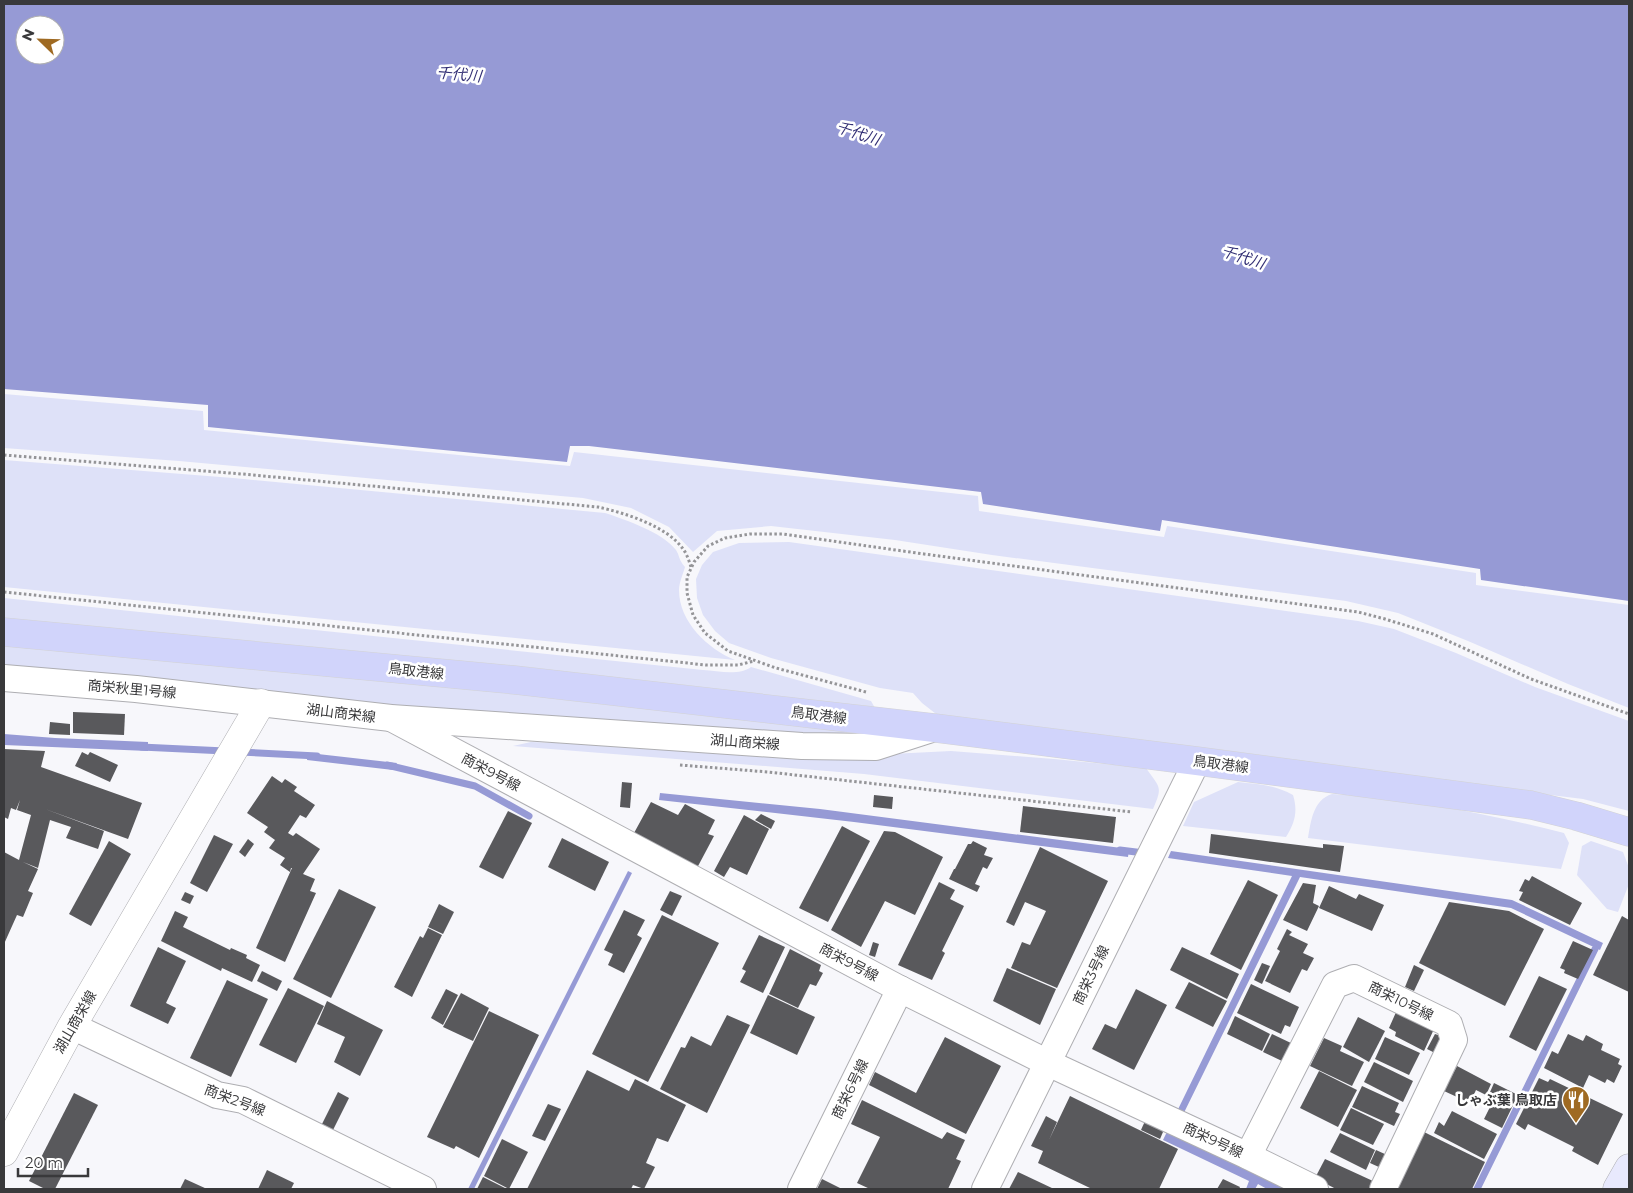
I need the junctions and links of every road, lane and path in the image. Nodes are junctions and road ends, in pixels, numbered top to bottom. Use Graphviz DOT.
graph roads {
  1 [pos="4,455"];
  2 [pos="692,567"];
  3 [pos="4,592"];
  4 [pos="4,632"];
  5 [pos="754,660"];
  6 [pos="4,678"];
  7 [pos="868,693"];
  8 [pos="261,703"];
  9 [pos="1629,714"];
  10 [pos="391,718"];
  11 [pos="935,728"];
  12 [pos="1197,761"];
  13 [pos="672,764"];
  14 [pos="1132,812"];
  15 [pos="1629,832"];
  16 [pos="900,989"];
  17 [pos="72,1026"];
  18 [pos="1048,1062"];
  19 [pos="4,1152"];
  20 [pos="1248,1156"];
  21 [pos="1629,1168"];
  22 [pos="423,1189"];
  23 [pos="801,1189"];
  24 [pos="985,1189"];
  25 [pos="1315,1189"];
  26 [pos="1383,1189"];
  27 [pos="1617,1189"];
  1 -- 2 [label="path"];
  2 -- 5 [label="path"];
  2 -- 9 [label="path"];
  3 -- 5 [label="path"];
  4 -- 11 [label="main road, 鳥取港線"];
  5 -- 7 [label="path"];
  6 -- 8 [label="street, 商栄秋里1号線"];
  8 -- 10 [label="street, 湖山商栄線"];
  8 -- 17 [label="street, 湖山商栄線"];
  10 -- 11 [label="street, 湖山商栄線"];
  10 -- 16 [label="street, 商栄9号線"];
  11 -- 12 [label="main road, 鳥取港線"];
  12 -- 15 [label="main road, 鳥取港線"];
  12 -- 18 [label="street, 商栄3号線"];
  13 -- 14 [label="path"];
  16 -- 18 [label="street, 商栄9号線"];
  16 -- 23 [label="street, 商栄6号線"];
  17 -- 19 [label="street, 湖山商栄線"];
  17 -- 22 [label="street, 商栄2号線"];
  18 -- 20 [label="street, 商栄9号線"];
  18 -- 24 [label="street, 商栄3号線"];
  20 -- 25 [label="street, 商栄9号線"];
  20 -- 26 [label="street, 商栄10号線"];
  21 -- 27 [label="main road"];
}
